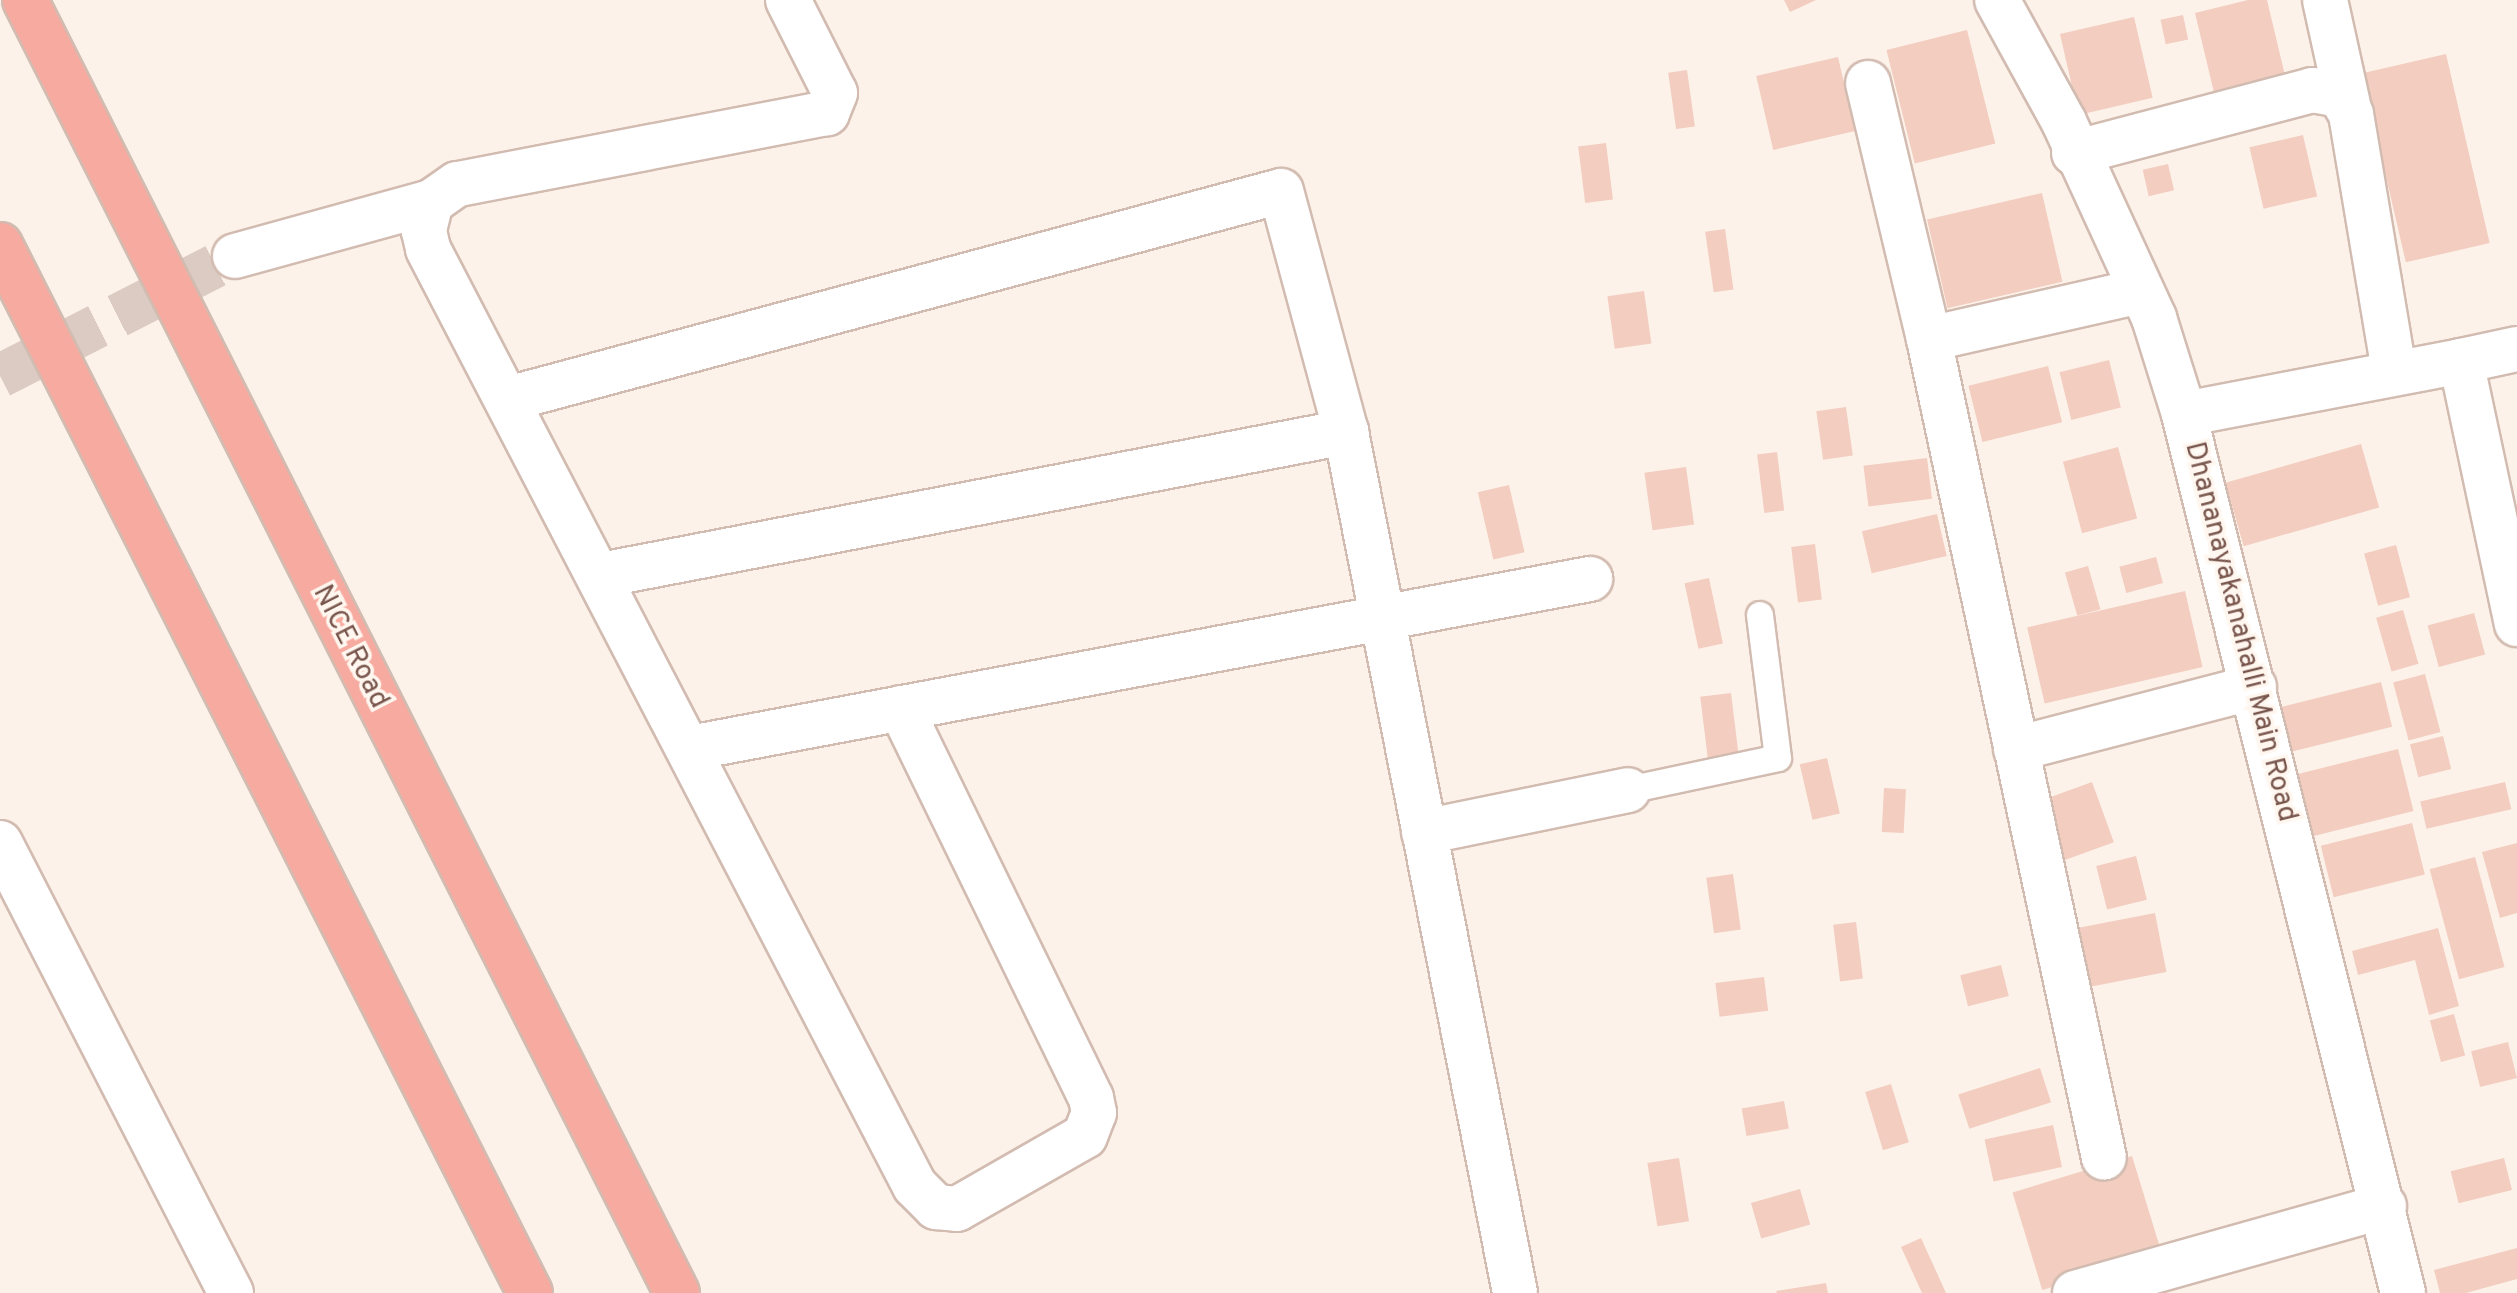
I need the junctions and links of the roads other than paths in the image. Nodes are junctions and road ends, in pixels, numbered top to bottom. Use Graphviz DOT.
graph roads {
  1 [pos="25,0"];
  2 [pos="788,0"];
  3 [pos="1997,0"];
  4 [pos="2325,0"];
  5 [pos="1868,83"];
  6 [pos="2348,105"];
  7 [pos="2074,153"];
  8 [pos="431,202"];
  9 [pos="0,245"];
  10 [pos="235,256"];
  11 [pos="2140,291"];
  12 [pos="1929,339"];
  13 [pos="2517,349"];
  14 [pos="2461,361"];
  15 [pos="2394,370"];
  16 [pos="508,399"];
  17 [pos="2184,414"];
  18 [pos="1346,432"];
  19 [pos="2504,505"];
  20 [pos="601,575"];
  21 [pos="1590,579"];
  22 [pos="1760,615"];
  23 [pos="1382,619"];
  24 [pos="2517,624"];
  25 [pos="2254,687"];
  26 [pos="901,708"];
  27 [pos="690,748"];
  28 [pos="2016,749"];
  29 [pos="1628,790"];
  30 [pos="1424,832"];
  31 [pos="0,843"];
  32 [pos="2104,1158"];
  33 [pos="2384,1206"];
  34 [pos="231,1293"];
  35 [pos="530,1293"];
  36 [pos="677,1293"];
  37 [pos="1515,1293"];
  38 [pos="2075,1293"];
  39 [pos="2403,1293"];
  1 -- 36 [label="highway, NICE Road"];
  2 -- 8 [label="street"];
  3 -- 7 [label="street, Dhananayakanahalli Main Road"];
  4 -- 6 [label="street"];
  5 -- 12 [label="street"];
  6 -- 7 [label="street"];
  6 -- 15 [label="street"];
  7 -- 11 [label="street, Dhananayakanahalli Main Road"];
  8 -- 10 [label="street"];
  8 -- 16 [label="street"];
  9 -- 35 [label="highway"];
  11 -- 12 [label="street"];
  11 -- 17 [label="street, Dhananayakanahalli Main Road"];
  12 -- 28 [label="street"];
  13 -- 14 [label="street"];
  14 -- 15 [label="street"];
  14 -- 19 [label="street"];
  15 -- 17 [label="street"];
  16 -- 18 [label="street"];
  16 -- 20 [label="street"];
  17 -- 25 [label="street, Dhananayakanahalli Main Road"];
  18 -- 20 [label="street"];
  18 -- 23 [label="street"];
  19 -- 24 [label="street"];
  20 -- 27 [label="street"];
  21 -- 23 [label="street"];
  22 -- 29 [label="lane"];
  23 -- 26 [label="street"];
  23 -- 30 [label="street"];
  25 -- 28 [label="street"];
  25 -- 33 [label="street, Dhananayakanahalli Main Road"];
  26 -- 27 [label="street"];
  26 -- 27 [label="street"];
  28 -- 32 [label="street"];
  29 -- 30 [label="street"];
  30 -- 37 [label="street"];
  31 -- 34 [label="street"];
  33 -- 38 [label="street"];
  33 -- 39 [label="street, Dhananayakanahalli Main Road"];
}
